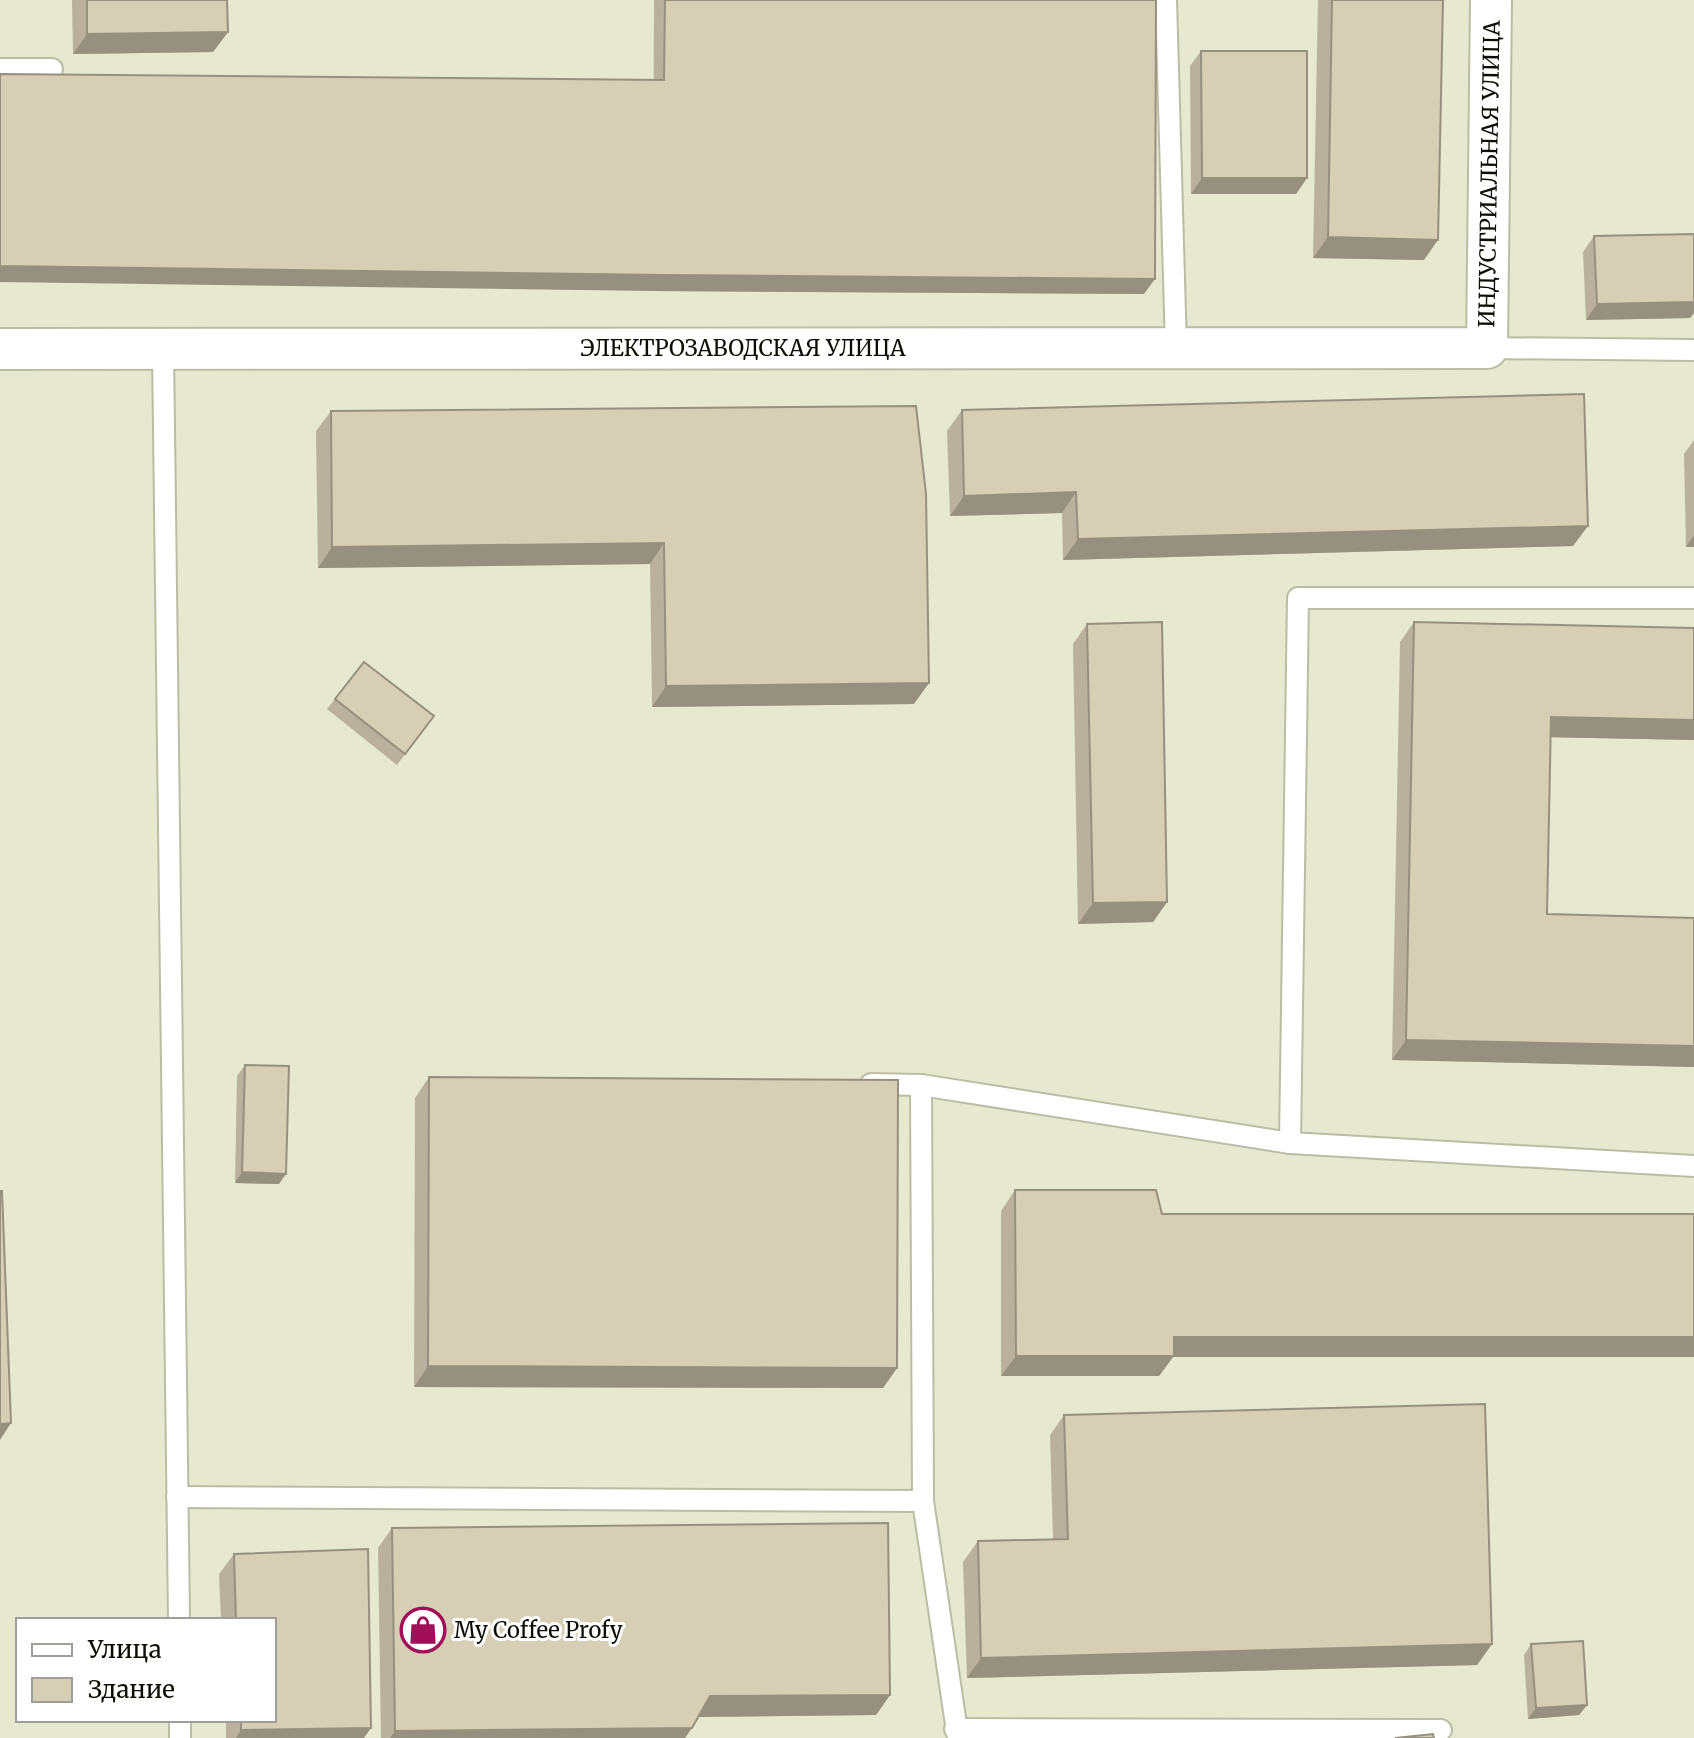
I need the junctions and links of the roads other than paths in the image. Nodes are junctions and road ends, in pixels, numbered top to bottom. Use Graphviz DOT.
graph roads {
  1 [pos="1166,0"];
  2 [pos="1491,0"];
  3 [pos="0,69"];
  4 [pos="52,69"];
  5 [pos="1176,348"];
  6 [pos="1487,348"];
  7 [pos="0,349"];
  8 [pos="163,349"];
  9 [pos="1694,350"];
  10 [pos="1694,598"];
  11 [pos="859,1084"];
  12 [pos="921,1085"];
  13 [pos="1290,1143"];
  14 [pos="1694,1166"];
  15 [pos="177,1497"];
  16 [pos="923,1501"];
  17 [pos="179,1618"];
  18 [pos="1441,1730"];
  19 [pos="957,1734"];
  1 -- 5 [label="lane"];
  2 -- 6 [label="street, ИНДУСТРИАЛЬНАЯ УЛИЦА"];
  3 -- 4 [label="lane"];
  5 -- 6 [label="street, ЭЛЕКТРОЗАВОДСКАЯ УЛИЦА"];
  5 -- 8 [label="street, ЭЛЕКТРОЗАВОДСКАЯ УЛИЦА"];
  6 -- 9 [label="lane"];
  7 -- 8 [label="street, ЭЛЕКТРОЗАВОДСКАЯ УЛИЦА"];
  8 -- 15 [label="lane"];
  10 -- 13 [label="lane"];
  11 -- 12 [label="lane"];
  12 -- 13 [label="lane"];
  12 -- 16 [label="lane"];
  13 -- 14 [label="lane"];
  15 -- 16 [label="lane"];
  15 -- 17 [label="lane"];
  16 -- 19 [label="lane"];
  18 -- 19 [label="lane"];
}
